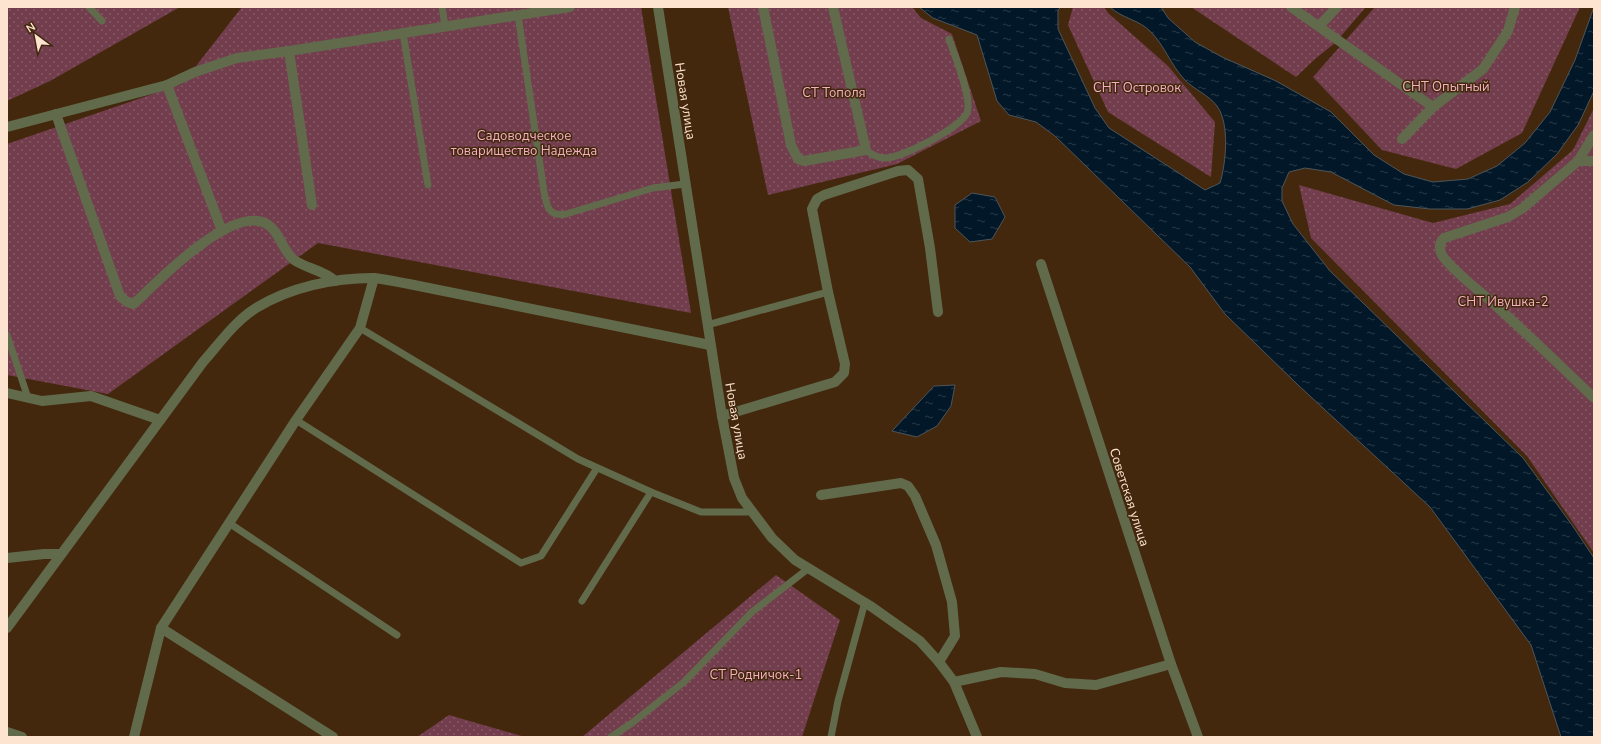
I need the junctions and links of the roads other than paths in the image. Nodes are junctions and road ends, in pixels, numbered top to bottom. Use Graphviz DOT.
graph roads {
  1 [pos="89,7"];
  2 [pos="442,7"];
  3 [pos="570,7"];
  4 [pos="658,7"];
  5 [pos="763,7"];
  6 [pos="833,7"];
  7 [pos="1291,7"];
  8 [pos="1337,7"];
  9 [pos="1515,7"];
  10 [pos="518,15"];
  11 [pos="102,21"];
  12 [pos="445,26"];
  13 [pos="1319,26"];
  14 [pos="403,33"];
  15 [pos="949,39"];
  16 [pos="289,52"];
  17 [pos="167,85"];
  18 [pos="1433,107"];
  19 [pos="56,114"];
  20 [pos="7,127"];
  21 [pos="1594,135"];
  22 [pos="1402,139"];
  23 [pos="866,150"];
  24 [pos="1578,161"];
  25 [pos="1594,161"];
  26 [pos="686,184"];
  27 [pos="428,185"];
  28 [pos="312,204"];
  29 [pos="222,231"];
  30 [pos="1041,264"];
  31 [pos="374,278"];
  32 [pos="335,280"];
  33 [pos="828,292"];
  34 [pos="938,312"];
  35 [pos="707,325"];
  36 [pos="360,328"];
  37 [pos="7,335"];
  38 [pos="710,345"];
  39 [pos="7,393"];
  40 [pos="28,398"];
  41 [pos="1594,398"];
  42 [pos="722,416"];
  43 [pos="160,420"];
  44 [pos="296,420"];
  45 [pos="597,468"];
  46 [pos="651,492"];
  47 [pos="821,495"];
  48 [pos="753,512"];
  49 [pos="229,523"];
  50 [pos="61,554"];
  51 [pos="7,558"];
  52 [pos="809,568"];
  53 [pos="582,601"];
  54 [pos="865,602"];
  55 [pos="7,628"];
  56 [pos="161,628"];
  57 [pos="397,635"];
  58 [pos="940,662"];
  59 [pos="1171,664"];
  60 [pos="954,682"];
  61 [pos="7,732"];
  62 [pos="22,737"];
  63 [pos="134,737"];
  64 [pos="333,737"];
  65 [pos="611,737"];
  66 [pos="831,737"];
  67 [pos="977,737"];
  68 [pos="1198,737"];
  1 -- 11 [label="lane"];
  2 -- 12 [label="lane"];
  3 -- 10 [label="street"];
  4 -- 26 [label="street, Новая улица"];
  5 -- 23 [label="street"];
  6 -- 23 [label="street"];
  7 -- 13 [label="street"];
  8 -- 13 [label="street"];
  9 -- 18 [label="street"];
  10 -- 12 [label="street"];
  10 -- 26 [label="lane"];
  12 -- 14 [label="street"];
  13 -- 18 [label="street"];
  14 -- 16 [label="street"];
  14 -- 27 [label="lane"];
  15 -- 23 [label="lane"];
  16 -- 17 [label="street"];
  16 -- 28 [label="street"];
  17 -- 19 [label="street"];
  17 -- 29 [label="street"];
  18 -- 22 [label="street"];
  19 -- 20 [label="street"];
  19 -- 29 [label="street"];
  21 -- 24 [label="street"];
  24 -- 25 [label="street"];
  24 -- 41 [label="street"];
  26 -- 35 [label="street, Новая улица"];
  29 -- 32 [label="street"];
  30 -- 59 [label="street, Советская улица"];
  31 -- 32 [label="street"];
  31 -- 36 [label="street"];
  31 -- 38 [label="street"];
  32 -- 43 [label="street"];
  33 -- 34 [label="street"];
  33 -- 35 [label="lane"];
  33 -- 42 [label="street"];
  35 -- 38 [label="street, Новая улица"];
  36 -- 44 [label="street"];
  36 -- 45 [label="lane"];
  37 -- 40 [label="lane"];
  38 -- 42 [label="street, Новая улица"];
  39 -- 40 [label="street"];
  40 -- 43 [label="street"];
  42 -- 48 [label="street, Новая улица"];
  43 -- 50 [label="street"];
  44 -- 45 [label="lane"];
  44 -- 49 [label="street"];
  45 -- 46 [label="lane"];
  46 -- 48 [label="lane"];
  46 -- 53 [label="lane"];
  47 -- 58 [label="street"];
  48 -- 52 [label="street, Новая улица"];
  49 -- 56 [label="street"];
  49 -- 57 [label="lane"];
  50 -- 51 [label="street"];
  50 -- 55 [label="street"];
  52 -- 54 [label="street, Новая улица"];
  52 -- 65 [label="lane"];
  54 -- 58 [label="street, Новая улица"];
  54 -- 66 [label="lane"];
  56 -- 63 [label="street"];
  56 -- 64 [label="street"];
  58 -- 60 [label="street, Новая улица"];
  59 -- 60 [label="street"];
  59 -- 68 [label="street, Советская улица"];
  60 -- 67 [label="street, Новая улица"];
  61 -- 62 [label="street"];
}
